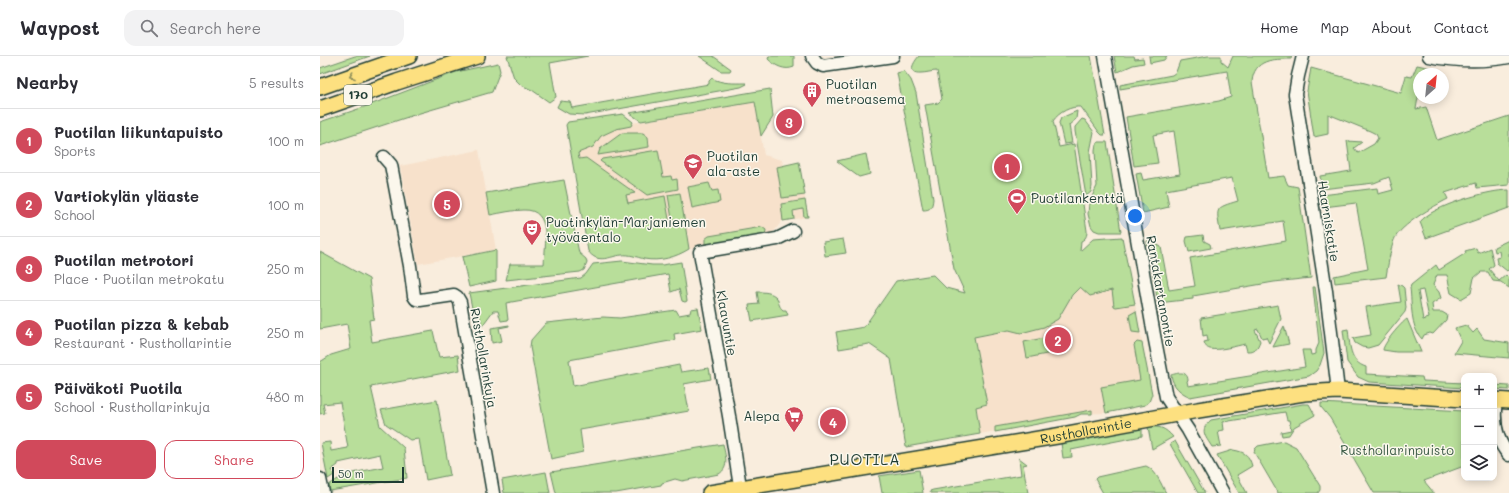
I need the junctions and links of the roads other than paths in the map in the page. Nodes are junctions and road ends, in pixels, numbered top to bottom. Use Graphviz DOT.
graph roads {
  1 [pos="409,56"];
  2 [pos="477,56"];
  3 [pos="893,56"];
  4 [pos="1105,56"];
  5 [pos="1303,56"];
  6 [pos="1430,56"];
  7 [pos="1509,56"];
  8 [pos="816,58"];
  9 [pos="320,87"];
  10 [pos="320,109"];
  11 [pos="384,157"];
  12 [pos="793,231"];
  13 [pos="1338,391"];
  14 [pos="1461,399"];
  15 [pos="1500,401"];
  16 [pos="1177,414"];
  17 [pos="1509,455"];
  18 [pos="320,479"];
  19 [pos="741,490"];
  20 [pos="323,493"];
  21 [pos="493,493"];
  22 [pos="710,493"];
  23 [pos="1223,493"];
  1 -- 9 [label="main road, 170, one-way"];
  2 -- 10 [label="main road, 170"];
  3 -- 8 [label="street"];
  4 -- 16 [label="street, Rantakartanontie"];
  5 -- 13 [label="street, Haarniskatie"];
  6 -- 7 [label="street"];
  11 -- 21 [label="street, Rusthollarinkuja"];
  12 -- 19 [label="street, Klaavuntie"];
  13 -- 14 [label="main road, Rusthollarintie"];
  13 -- 16 [label="main road, Rusthollarintie"];
  15 -- 17 [label="street"];
  16 -- 19 [label="main road, Rusthollarintie"];
  16 -- 23 [label="street, Rantakartanontie"];
  18 -- 20 [label="street"];
  19 -- 22 [label="main road, Rusthollarintie"];
}
